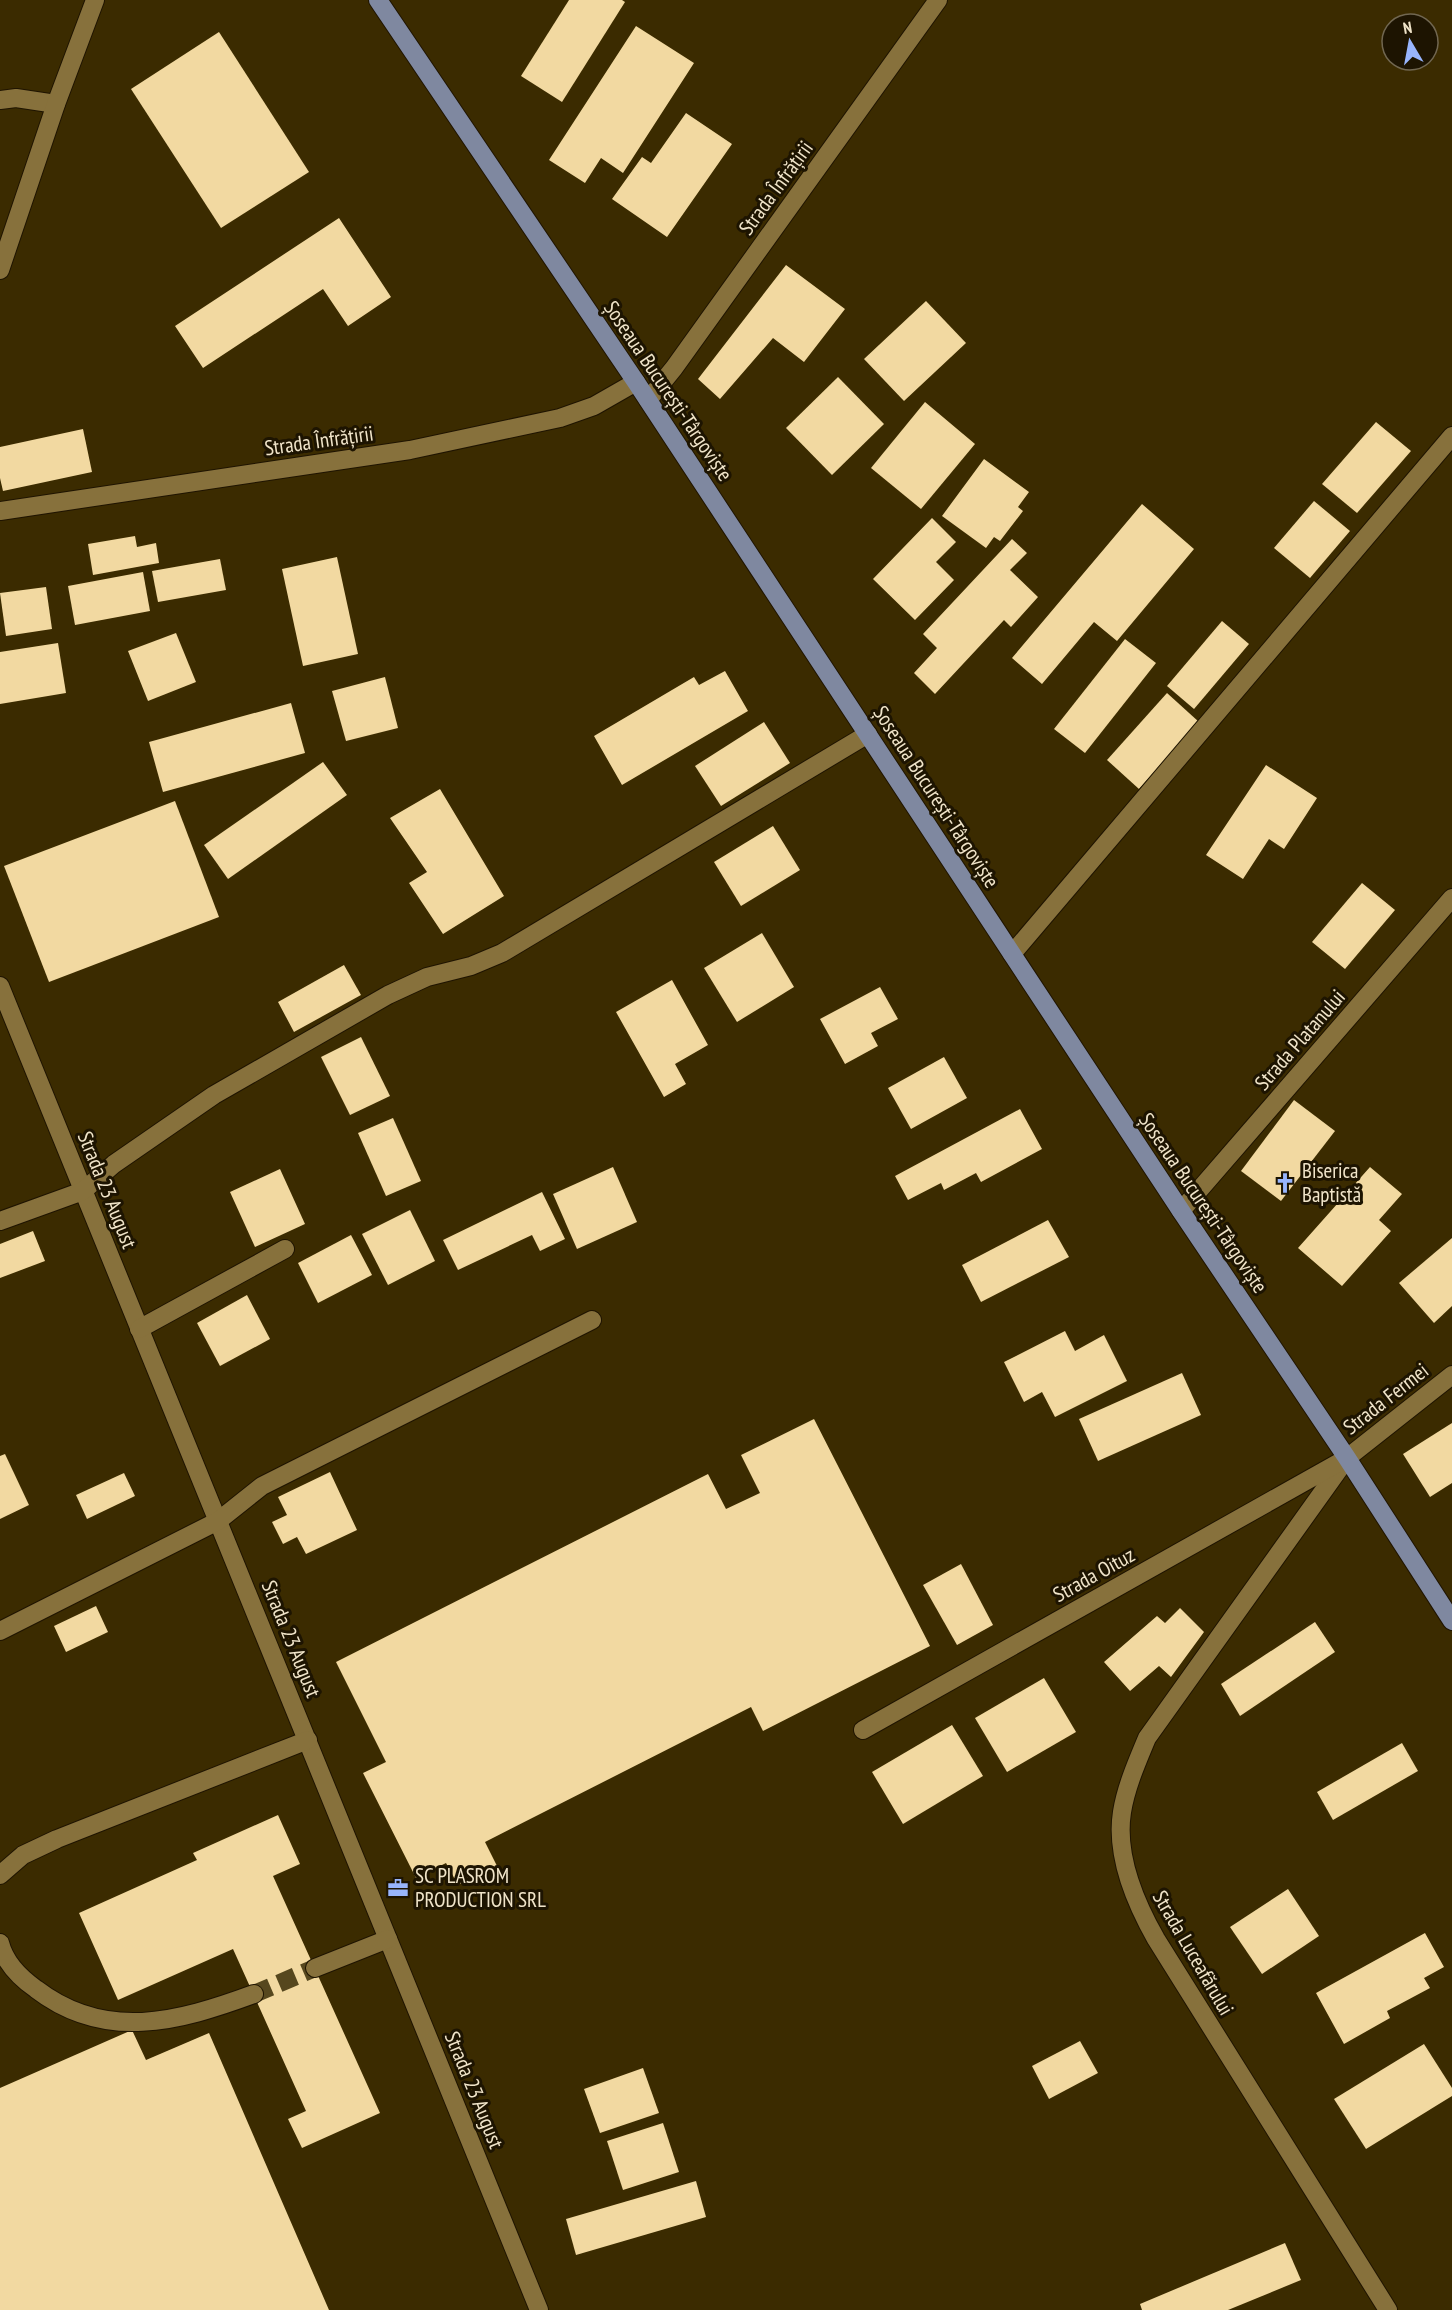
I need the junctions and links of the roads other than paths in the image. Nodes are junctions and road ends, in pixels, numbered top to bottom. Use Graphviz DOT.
graph roads {
  1 [pos="95,0"];
  2 [pos="378,0"];
  3 [pos="938,0"];
  4 [pos="0,100"];
  5 [pos="56,104"];
  6 [pos="0,270"];
  7 [pos="636,382"];
  8 [pos="648,400"];
  9 [pos="1452,436"];
  10 [pos="0,511"];
  11 [pos="868,734"];
  12 [pos="1452,898"];
  13 [pos="1012,954"];
  14 [pos="0,986"];
  15 [pos="83,1191"];
  16 [pos="1181,1211"];
  17 [pos="0,1221"];
  18 [pos="285,1249"];
  19 [pos="592,1320"];
  20 [pos="139,1329"];
  21 [pos="1452,1375"];
  22 [pos="1347,1458"];
  23 [pos="218,1521"];
  24 [pos="1452,1621"];
  25 [pos="0,1631"];
  26 [pos="863,1730"];
  27 [pos="308,1740"];
  28 [pos="0,1875"];
  29 [pos="388,1939"];
  30 [pos="1,1953"];
  31 [pos="315,1968"];
  32 [pos="254,1994"];
  33 [pos="539,2310"];
  34 [pos="1388,2310"];
  1 -- 5 [label="street"];
  2 -- 7 [label="main road, Șoseaua București-Târgoviște"];
  3 -- 8 [label="street, Strada Înfrățirii"];
  4 -- 5 [label="street"];
  5 -- 6 [label="street"];
  7 -- 8 [label="main road, Șoseaua București-Târgoviște"];
  7 -- 10 [label="street, Strada Înfrățirii"];
  8 -- 11 [label="main road, Șoseaua București-Târgoviște"];
  9 -- 13 [label="street"];
  11 -- 13 [label="main road, Șoseaua București-Târgoviște"];
  11 -- 15 [label="street"];
  12 -- 16 [label="street, Strada Platanului"];
  13 -- 16 [label="main road, Șoseaua București-Târgoviște"];
  14 -- 15 [label="street, Strada 23 August"];
  15 -- 17 [label="street"];
  15 -- 20 [label="street, Strada 23 August"];
  16 -- 22 [label="main road, Șoseaua București-Târgoviște"];
  18 -- 20 [label="street"];
  19 -- 23 [label="street"];
  20 -- 23 [label="street, Strada 23 August"];
  21 -- 22 [label="street, Strada Fermei"];
  22 -- 24 [label="main road, Șoseaua București-Târgoviște"];
  22 -- 26 [label="street, Strada Oituz"];
  22 -- 34 [label="street, Strada Luceafărului"];
  23 -- 25 [label="street"];
  23 -- 27 [label="street, Strada 23 August"];
  27 -- 28 [label="street"];
  27 -- 29 [label="street, Strada 23 August"];
  29 -- 31 [label="street"];
  29 -- 33 [label="street, Strada 23 August"];
  30 -- 32 [label="street"];
}
